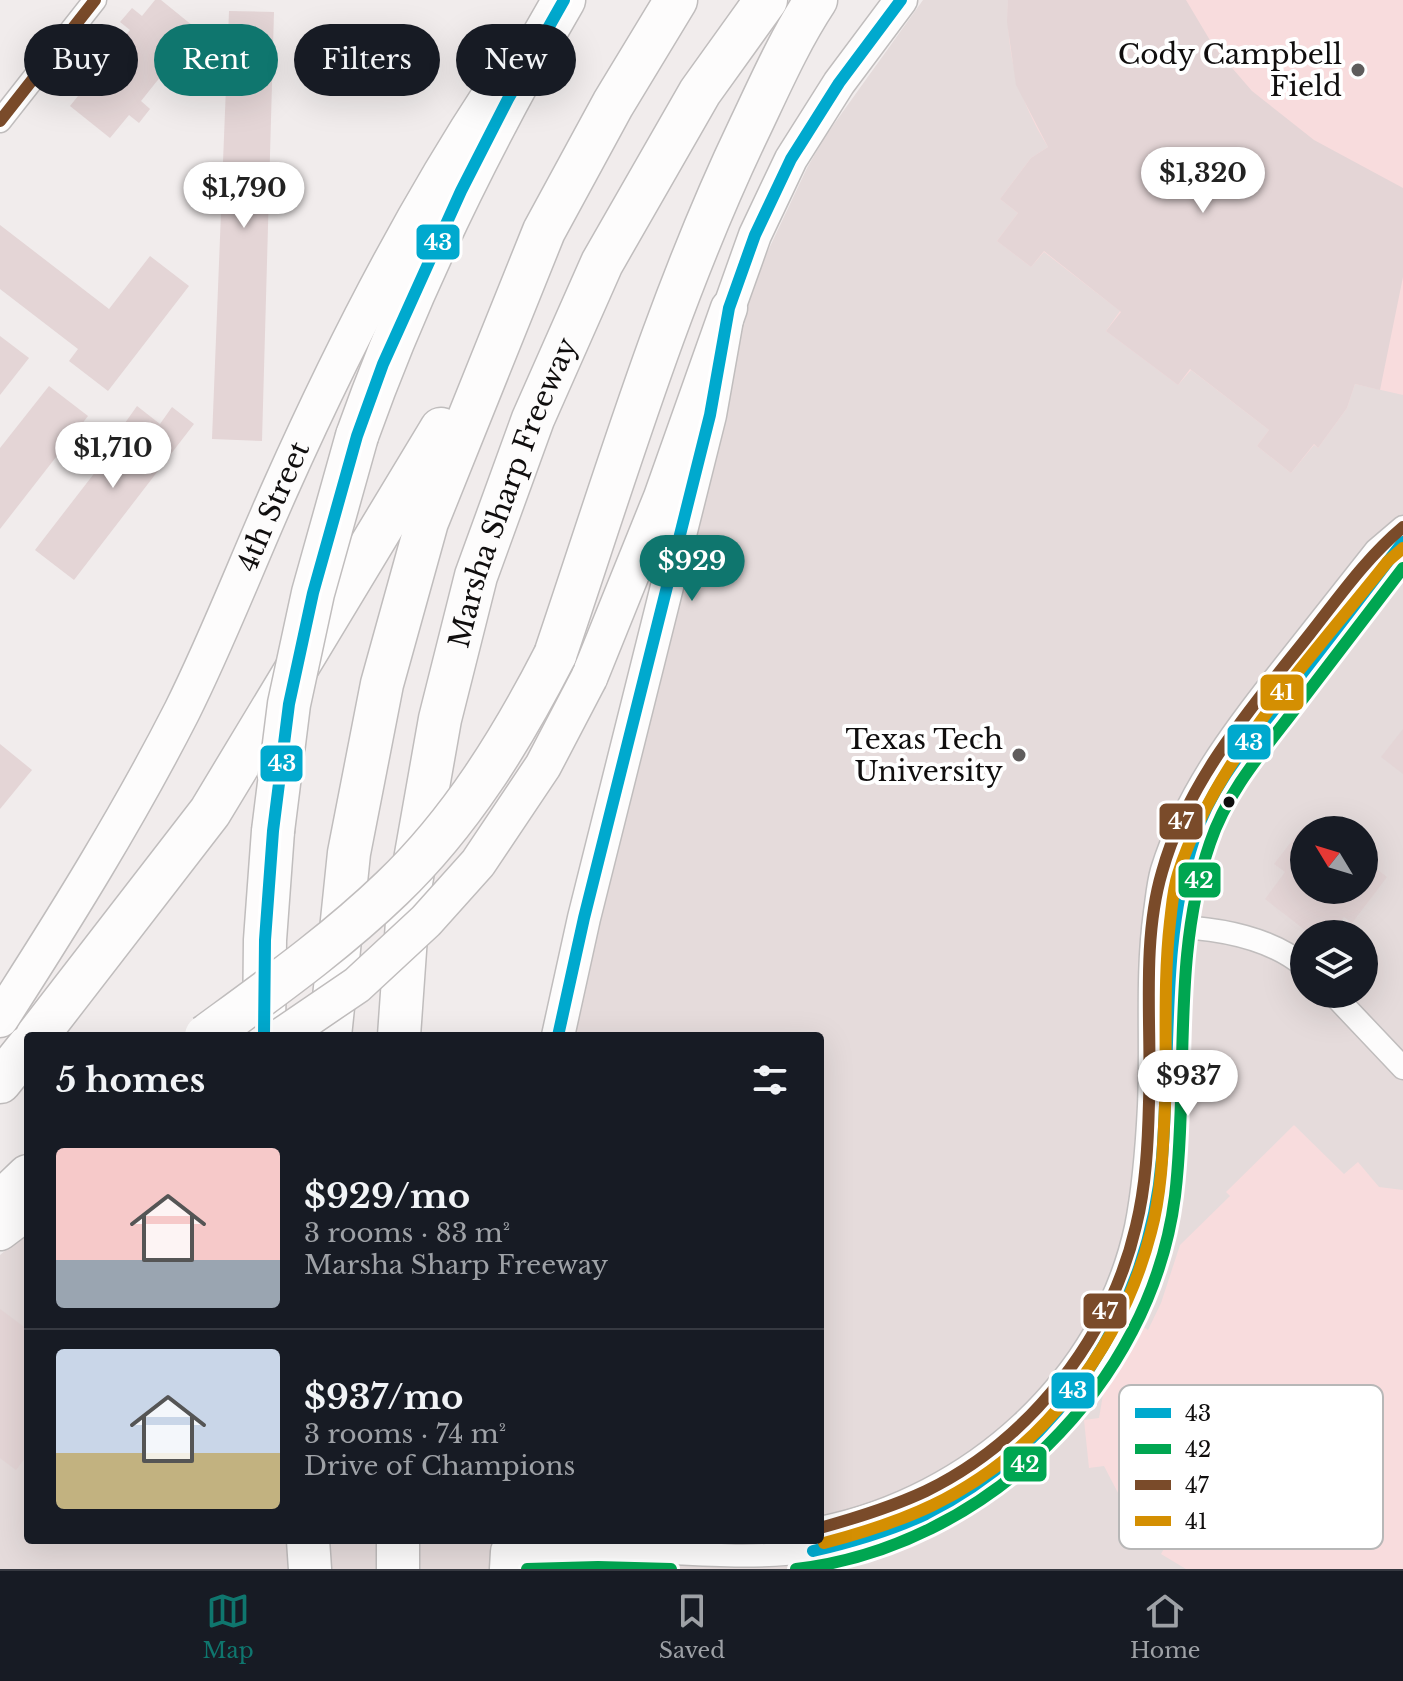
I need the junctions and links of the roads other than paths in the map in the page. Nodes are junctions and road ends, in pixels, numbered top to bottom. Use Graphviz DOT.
graph roads {
  1 [pos="95,0"];
  2 [pos="562,0"];
  3 [pos="676,0"];
  4 [pos="766,0"];
  5 [pos="816,0"];
  6 [pos="901,0"];
  7 [pos="0,121"];
  8 [pos="544,231"];
  9 [pos="729,308"];
  10 [pos="1403,527"];
  11 [pos="1403,542"];
  12 [pos="1164,926"];
  13 [pos="1290,958"];
  14 [pos="1346,1008"];
  15 [pos="0,1019"];
  16 [pos="40,1032"];
  17 [pos="211,1032"];
  18 [pos="270,1032"];
  19 [pos="272,1032"];
  20 [pos="330,1032"];
  21 [pos="399,1032"];
  22 [pos="559,1032"];
  23 [pos="24,1052"];
  24 [pos="1403,1068"];
  25 [pos="0,1082"];
  26 [pos="24,1180"];
  27 [pos="0,1203"];
  28 [pos="24,1214"];
  29 [pos="0,1232"];
  30 [pos="824,1527"];
  31 [pos="308,1544"];
  32 [pos="329,1544"];
  33 [pos="398,1544"];
  34 [pos="512,1554"];
  35 [pos="671,1554"];
  36 [pos="800,1554"];
  37 [pos="310,1569"];
  38 [pos="329,1569"];
  39 [pos="398,1569"];
  40 [pos="703,1569"];
  1 -- 7 [label="street"];
  2 -- 15 [label="main road, 4th Street"];
  2 -- 18 [label="highway, bridge"];
  3 -- 8 [label="highway"];
  4 -- 21 [label="highway, Marsha Sharp Freeway"];
  5 -- 17 [label="highway, bridge"];
  6 -- 9 [label="main road"];
  8 -- 16 [label="highway"];
  8 -- 20 [label="highway"];
  9 -- 19 [label="main road, bridge"];
  9 -- 22 [label="main road"];
  10 -- 12 [label="street"];
  11 -- 12 [label="street"];
  12 -- 13 [label="street"];
  12 -- 30 [label="street"];
  12 -- 36 [label="street"];
  14 -- 24 [label="street"];
  23 -- 25 [label="highway"];
  26 -- 27 [label="highway"];
  28 -- 29 [label="main road"];
  31 -- 37 [label="highway"];
  32 -- 38 [label="highway"];
  33 -- 39 [label="highway"];
  34 -- 35 [label="street"];
  35 -- 36 [label="street"];
  35 -- 40 [label="street"];
}
